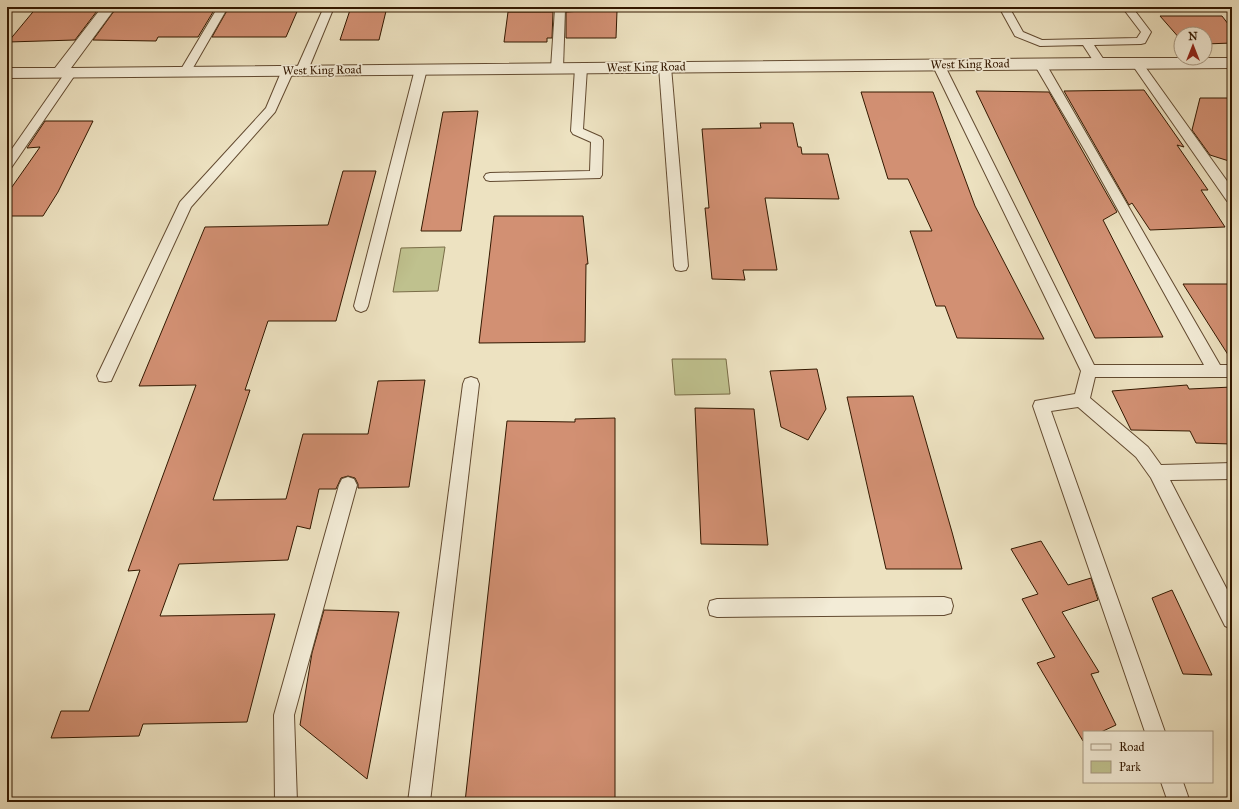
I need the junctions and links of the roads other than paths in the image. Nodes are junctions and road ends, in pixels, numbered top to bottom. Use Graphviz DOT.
graph roads {
  1 [pos="109,7"];
  2 [pos="329,7"];
  3 [pos="1004,7"];
  4 [pos="1127,7"];
  5 [pos="222,8"];
  6 [pos="560,8"];
  7 [pos="1087,43"];
  8 [pos="1100,63"];
  9 [pos="1137,63"];
  10 [pos="1232,63"];
  11 [pos="938,64"];
  12 [pos="1040,64"];
  13 [pos="665,67"];
  14 [pos="557,68"];
  15 [pos="581,68"];
  16 [pos="421,69"];
  17 [pos="295,70"];
  18 [pos="186,71"];
  19 [pos="66,72"];
  20 [pos="7,73"];
  21 [pos="7,165"];
  22 [pos="490,177"];
  23 [pos="1232,198"];
  24 [pos="681,266"];
  25 [pos="361,306"];
  26 [pos="1089,371"];
  27 [pos="1216,371"];
  28 [pos="1232,371"];
  29 [pos="105,376"];
  30 [pos="471,384"];
  31 [pos="1081,400"];
  32 [pos="1232,471"];
  33 [pos="1157,473"];
  34 [pos="348,486"];
  35 [pos="944,606"];
  36 [pos="717,608"];
  37 [pos="1232,620"];
  38 [pos="1155,731"];
  39 [pos="1172,783"];
  40 [pos="286,802"];
  41 [pos="420,802"];
  42 [pos="1179,802"];
  1 -- 19 [label="street"];
  2 -- 17 [label="lane"];
  3 -- 7 [label="lane"];
  4 -- 7 [label="lane"];
  5 -- 18 [label="lane"];
  6 -- 14 [label="lane"];
  7 -- 8 [label="lane"];
  8 -- 9 [label="street, West King Road"];
  8 -- 12 [label="street, West King Road"];
  9 -- 10 [label="street, West King Road"];
  9 -- 23 [label="lane"];
  11 -- 12 [label="street, West King Road"];
  11 -- 13 [label="street, West King Road"];
  11 -- 26 [label="lane"];
  12 -- 27 [label="lane"];
  13 -- 15 [label="street, West King Road"];
  13 -- 24 [label="lane"];
  14 -- 15 [label="street, West King Road"];
  14 -- 16 [label="street, West King Road"];
  15 -- 22 [label="lane"];
  16 -- 17 [label="street, West King Road"];
  16 -- 25 [label="lane"];
  17 -- 18 [label="street, West King Road"];
  17 -- 29 [label="lane"];
  18 -- 19 [label="street, West King Road"];
  19 -- 20 [label="street, West King Road"];
  19 -- 21 [label="lane"];
  26 -- 27 [label="lane"];
  26 -- 31 [label="lane"];
  27 -- 28 [label="lane"];
  30 -- 41 [label="lane"];
  31 -- 33 [label="lane"];
  31 -- 38 [label="lane"];
  32 -- 33 [label="lane"];
  33 -- 37 [label="lane"];
  34 -- 40 [label="lane"];
  35 -- 36 [label="lane"];
  39 -- 42 [label="lane"];
}
